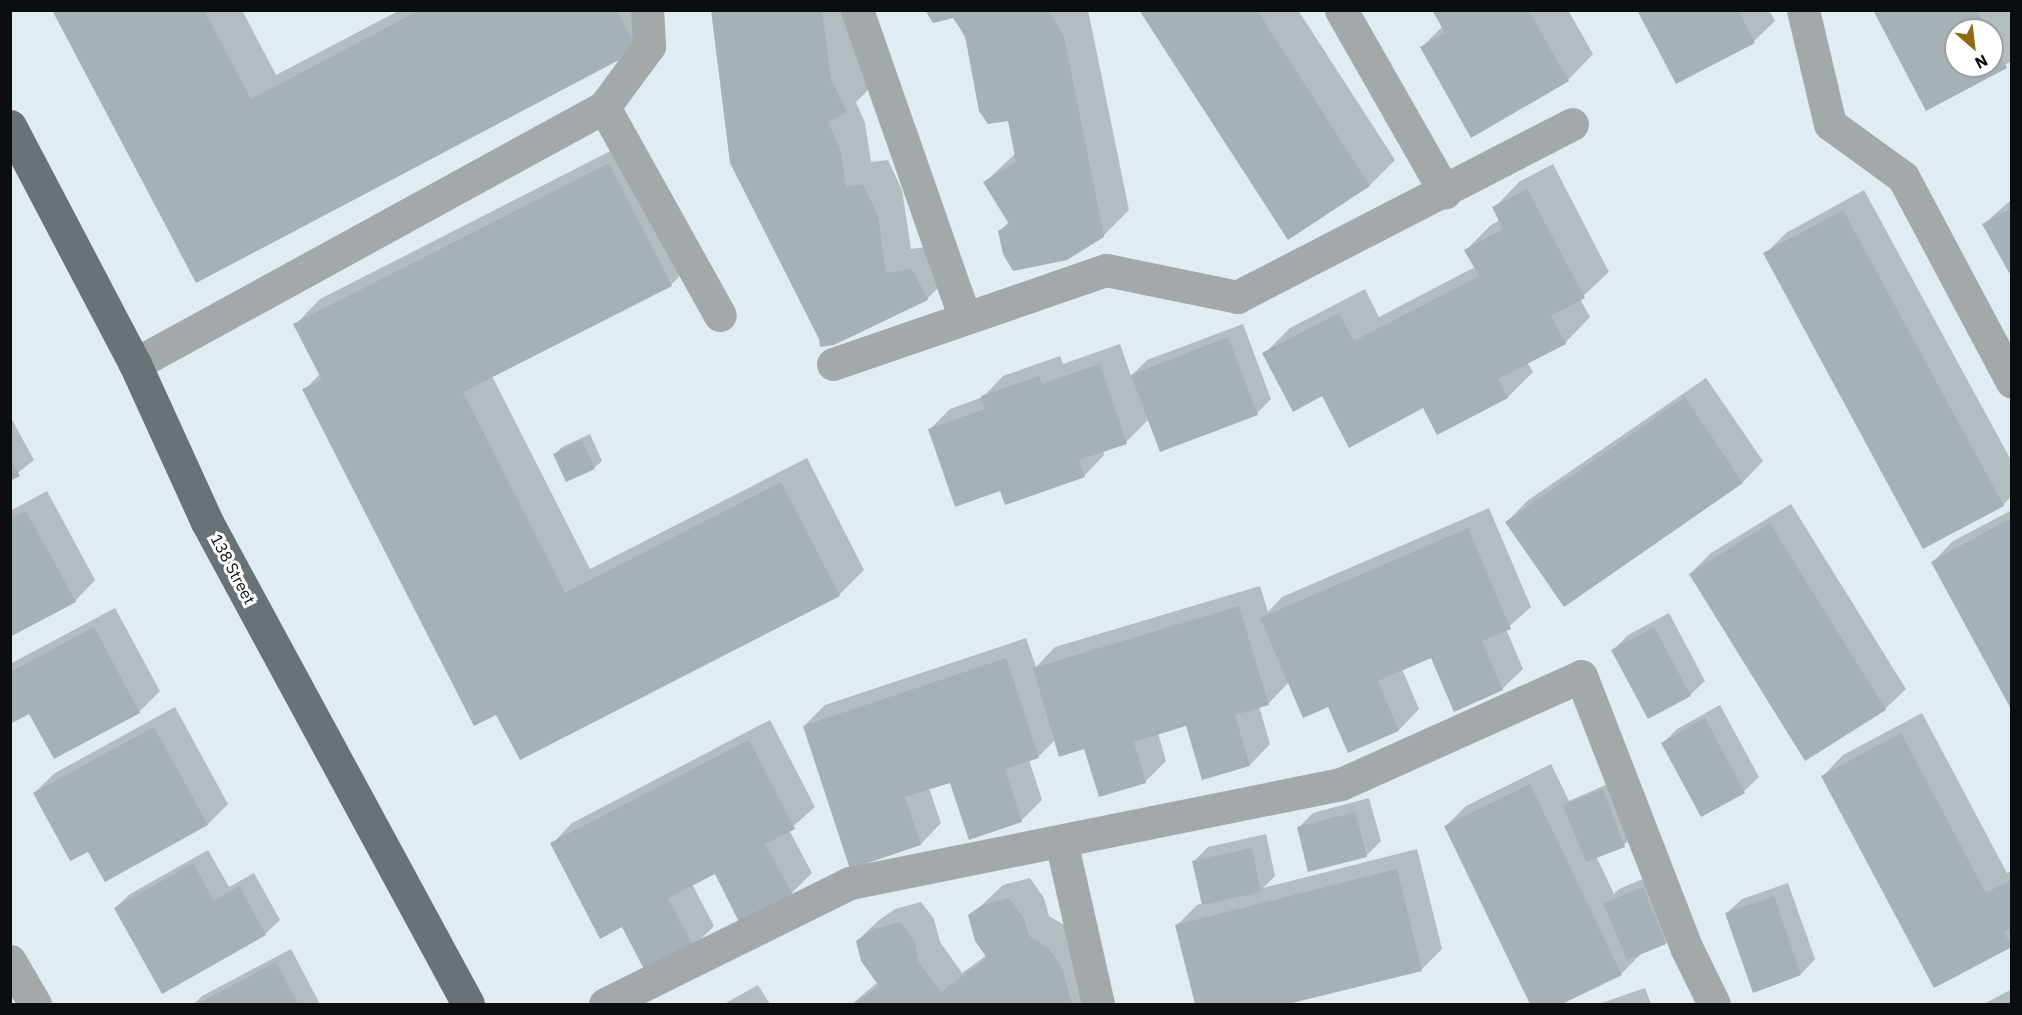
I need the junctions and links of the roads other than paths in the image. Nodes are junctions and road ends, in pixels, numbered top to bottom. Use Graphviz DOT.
graph roads {
  1 [pos="647,10"];
  2 [pos="858,10"];
  3 [pos="1341,10"];
  4 [pos="1803,10"];
  5 [pos="604,107"];
  6 [pos="1572,124"];
  7 [pos="10,126"];
  8 [pos="1445,192"];
  9 [pos="720,315"];
  10 [pos="965,318"];
  11 [pos="135,364"];
  12 [pos="832,364"];
  13 [pos="2012,382"];
  14 [pos="1061,841"];
  15 [pos="10,961"];
  16 [pos="34,1005"];
  17 [pos="468,1005"];
  18 [pos="605,1005"];
  19 [pos="1098,1005"];
  20 [pos="1714,1005"];
  1 -- 5 [label="lane"];
  2 -- 10 [label="lane"];
  3 -- 8 [label="lane"];
  4 -- 13 [label="lane"];
  5 -- 9 [label="lane"];
  5 -- 11 [label="lane"];
  6 -- 8 [label="lane"];
  7 -- 11 [label="main road, 138 Street"];
  8 -- 10 [label="lane"];
  10 -- 12 [label="lane"];
  11 -- 17 [label="main road, 138 Street"];
  14 -- 18 [label="lane"];
  14 -- 19 [label="lane"];
  14 -- 20 [label="lane"];
  15 -- 16 [label="lane"];
}
